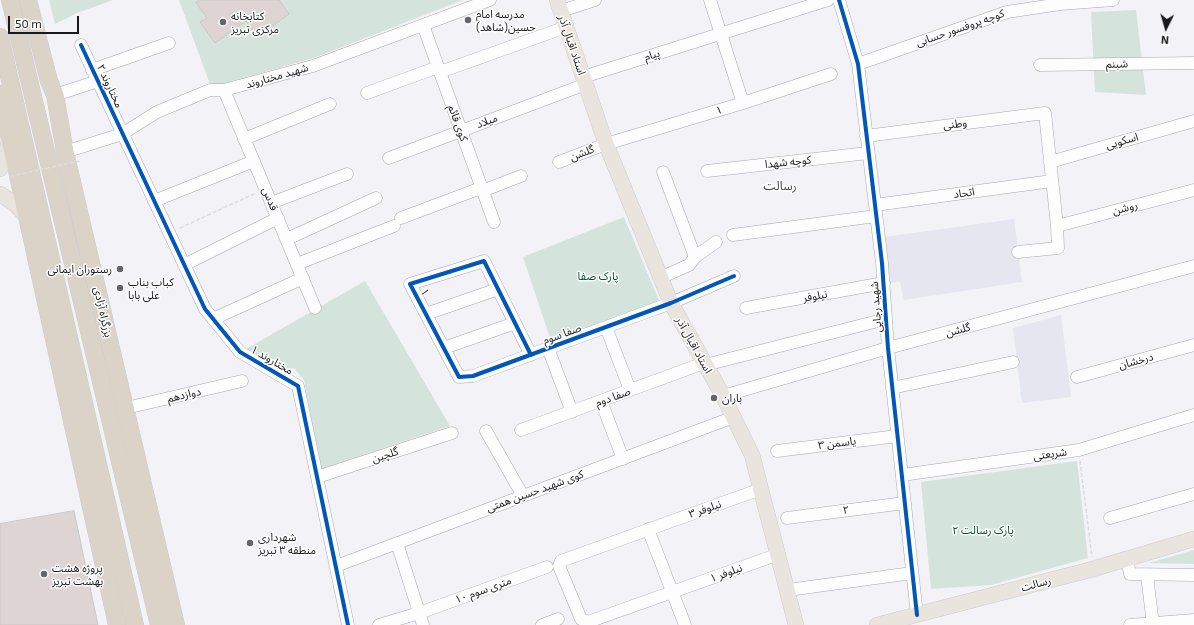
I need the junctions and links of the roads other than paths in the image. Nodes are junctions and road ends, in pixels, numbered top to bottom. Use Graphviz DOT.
graph roads {
  1 [pos="10,0"];
  2 [pos="28,0"];
  3 [pos="490,0"];
  4 [pos="595,0"];
  5 [pos="710,0"];
  6 [pos="828,0"];
  7 [pos="839,0"];
  8 [pos="1113,0"];
  9 [pos="559,6"];
  10 [pos="34,25"];
  11 [pos="422,25"];
  12 [pos="566,27"];
  13 [pos="722,33"];
  14 [pos="0,37"];
  15 [pos="170,43"];
  16 [pos="81,45"];
  17 [pos="3,61"];
  18 [pos="26,62"];
  19 [pos="1194,63"];
  20 [pos="858,64"];
  21 [pos="1040,65"];
  22 [pos="439,69"];
  23 [pos="92,70"];
  24 [pos="831,74"];
  25 [pos="584,80"];
  26 [pos="98,81"];
  27 [pos="52,88"];
  28 [pos="224,90"];
  29 [pos="367,93"];
  30 [pos="0,97"];
  31 [pos="743,103"];
  32 [pos="330,104"];
  33 [pos="1194,121"];
  34 [pos="460,131"];
  35 [pos="122,134"];
  36 [pos="866,136"];
  37 [pos="9,138"];
  38 [pos="244,138"];
  39 [pos="606,144"];
  40 [pos="868,153"];
  41 [pos="72,156"];
  42 [pos="389,158"];
  43 [pos="254,161"];
  44 [pos="559,162"];
  45 [pos="1050,162"];
  46 [pos="707,171"];
  47 [pos="663,172"];
  48 [pos="6,173"];
  49 [pos="347,174"];
  50 [pos="521,176"];
  51 [pos="1052,181"];
  52 [pos="482,189"];
  53 [pos="1194,190"];
  54 [pos="0,194"];
  55 [pos="376,198"];
  56 [pos="154,201"];
  57 [pos="271,203"];
  58 [pos="876,211"];
  59 [pos="26,216"];
  60 [pos="278,218"];
  61 [pos="494,222"];
  62 [pos="1057,226"];
  63 [pos="733,235"];
  64 [pos="287,239"];
  65 [pos="716,242"];
  66 [pos="1018,252"];
  67 [pos="695,257"];
  68 [pos="297,264"];
  69 [pos="184,265"];
  70 [pos="1194,266"];
  71 [pos="734,276"];
  72 [pos="303,278"];
  73 [pos="660,278"];
  74 [pos="884,283"];
  75 [pos="498,289"];
  76 [pos="671,303"];
  77 [pos="315,308"];
  78 [pos="746,308"];
  79 [pos="426,314"];
  80 [pos="213,319"];
  81 [pos="886,319"];
  82 [pos="515,323"];
  83 [pos="606,327"];
  84 [pos="1194,345"];
  85 [pos="444,348"];
  86 [pos="548,348"];
  87 [pos="888,348"];
  88 [pos="531,354"];
  89 [pos="1013,362"];
  90 [pos="705,364"];
  91 [pos="459,377"];
  92 [pos="1077,377"];
  93 [pos="242,381"];
  94 [pos="892,388"];
  95 [pos="630,390"];
  96 [pos="723,396"];
  97 [pos="601,401"];
  98 [pos="126,408"];
  99 [pos="572,412"];
  100 [pos="1194,415"];
  101 [pos="734,418"];
  102 [pos="521,430"];
  103 [pos="486,431"];
  104 [pos="452,433"];
  105 [pos="898,436"];
  106 [pos="778,451"];
  107 [pos="623,459"];
  108 [pos="902,475"];
  109 [pos="317,477"];
  110 [pos="761,489"];
  111 [pos="1194,494"];
  112 [pos="523,496"];
  113 [pos="905,503"];
  114 [pos="787,518"];
  115 [pos="1110,518"];
  116 [pos="648,529"];
  117 [pos="1194,539"];
  118 [pos="397,543"];
  119 [pos="779,554"];
  120 [pos="1127,559"];
  121 [pos="336,566"];
  122 [pos="547,567"];
  123 [pos="912,572"];
  124 [pos="1147,575"];
  125 [pos="1194,575"];
  126 [pos="788,590"];
  127 [pos="673,593"];
  128 [pos="419,613"];
  129 [pos="917,615"];
  130 [pos="558,619"];
  131 [pos="1194,620"];
  132 [pos="588,622"];
  133 [pos="1153,624"];
  134 [pos="117,625"];
  135 [pos="135,625"];
  136 [pos="159,625"];
  137 [pos="176,625"];
  138 [pos="348,625"];
  139 [pos="379,625"];
  140 [pos="423,625"];
  141 [pos="542,625"];
  142 [pos="685,625"];
  143 [pos="796,625"];
  144 [pos="878,625"];
  145 [pos="1130,625"];
  1 -- 18 [label="highway, بزرگراه آزادی"];
  2 -- 10 [label="highway, بزرگراه آزادی"];
  3 -- 11 [label="street, شهید مختاروند"];
  4 -- 9 [label="street"];
  5 -- 13 [label="street"];
  6 -- 13 [label="street, پیام"];
  7 -- 20 [label="street, شهید رجایی"];
  8 -- 20 [label="street, کوچه پروفسور حسابی"];
  9 -- 12 [label="main road, استاد اقبال آذر"];
  10 -- 18 [label="highway"];
  10 -- 27 [label="highway, بزرگراه آزادی"];
  11 -- 22 [label="street, کوی قائم"];
  11 -- 28 [label="street, شهید مختاروند"];
  12 -- 22 [label="street"];
  12 -- 25 [label="main road, استاد اقبال آذر"];
  13 -- 25 [label="street, پیام"];
  13 -- 31 [label="street"];
  14 -- 17 [label="highway"];
  15 -- 23 [label="street"];
  16 -- 23 [label="street, مختاروند ۲"];
  17 -- 30 [label="highway"];
  17 -- 135 [label="highway"];
  18 -- 27 [label="highway"];
  18 -- 136 [label="highway, بزرگراه آزادی"];
  19 -- 21 [label="street, شبنم"];
  20 -- 36 [label="street, شهید رجایی"];
  22 -- 29 [label="street"];
  22 -- 34 [label="street, کوی قائم"];
  23 -- 26 [label="street, مختاروند ۲"];
  24 -- 31 [label="street, ۱"];
  25 -- 34 [label="street, میلاد"];
  25 -- 39 [label="main road, استاد اقبال آذر"];
  26 -- 27 [label="street"];
  26 -- 35 [label="street, مختاروند ۲"];
  27 -- 41 [label="highway, بزرگراه آزادی"];
  28 -- 35 [label="street, شهید مختاروند"];
  28 -- 38 [label="street, قدس"];
  30 -- 37 [label="highway"];
  31 -- 39 [label="street, ۱"];
  32 -- 38 [label="street"];
  33 -- 45 [label="street, اسکویی"];
  34 -- 42 [label="street, میلاد"];
  34 -- 52 [label="street, کوی قائم"];
  35 -- 41 [label="street, شهید مختاروند"];
  35 -- 56 [label="street, مختاروند ۱"];
  36 -- 40 [label="street, شهید رجایی"];
  36 -- 45 [label="street, وطنی"];
  37 -- 48 [label="main road"];
  37 -- 59 [label="highway"];
  38 -- 43 [label="street, قدس"];
  39 -- 44 [label="street, گلشن"];
  39 -- 73 [label="main road, استاد اقبال آذر"];
  40 -- 46 [label="street, کوچه شهدا"];
  40 -- 58 [label="street, شهید رجایی"];
  41 -- 98 [label="highway, بزرگراه آزادی"];
  43 -- 56 [label="street"];
  43 -- 57 [label="street, قدس"];
  45 -- 51 [label="street"];
  47 -- 67 [label="street"];
  49 -- 57 [label="street"];
  50 -- 52 [label="street"];
  51 -- 58 [label="street, اتحاد"];
  51 -- 62 [label="street"];
  52 -- 61 [label="street, کوی قائم"];
  52 -- 68 [label="street"];
  53 -- 62 [label="street, روشن"];
  54 -- 59 [label="main road"];
  55 -- 64 [label="street"];
  56 -- 69 [label="street, مختاروند ۱"];
  57 -- 60 [label="street, قدس"];
  58 -- 63 [label="street, اتحاد"];
  58 -- 74 [label="street, شهید رجایی"];
  59 -- 134 [label="highway"];
  60 -- 64 [label="street, قدس"];
  60 -- 69 [label="street"];
  62 -- 66 [label="street"];
  64 -- 68 [label="street, قدس"];
  65 -- 67 [label="street"];
  67 -- 73 [label="street"];
  68 -- 72 [label="street, قدس"];
  69 -- 80 [label="street, مختاروند ۱"];
  70 -- 87 [label="street, گلشن"];
  71 -- 76 [label="street, صفا سوم"];
  72 -- 77 [label="street, قدس"];
  72 -- 80 [label="street"];
  73 -- 76 [label="main road, استاد اقبال آذر"];
  74 -- 78 [label="street, نیلوفر"];
  74 -- 81 [label="street, شهید رجایی"];
  75 -- 79 [label="street"];
  75 -- 79 [label="street, ۱"];
  75 -- 82 [label="street"];
  76 -- 83 [label="street, صفا سوم"];
  76 -- 90 [label="main road, استاد اقبال آذر"];
  79 -- 85 [label="street, ۱"];
  80 -- 109 [label="street, مختاروند ۱"];
  81 -- 87 [label="street, شهید رجایی"];
  81 -- 90 [label="street, صفا دوم"];
  82 -- 85 [label="street"];
  82 -- 88 [label="street"];
  83 -- 86 [label="street, صفا سوم"];
  83 -- 95 [label="street"];
  84 -- 92 [label="street, درخشان"];
  85 -- 91 [label="street, ۱"];
  86 -- 88 [label="street, صفا سوم"];
  86 -- 99 [label="street"];
  87 -- 94 [label="street, شهید رجایی"];
  87 -- 96 [label="street, گلشن"];
  88 -- 91 [label="street, صفا سوم"];
  89 -- 94 [label="street"];
  90 -- 95 [label="street, صفا دوم"];
  90 -- 96 [label="main road, استاد اقبال آذر"];
  93 -- 98 [label="street, دوازدهم"];
  94 -- 105 [label="street, شهید رجایی"];
  95 -- 97 [label="street, صفا دوم"];
  96 -- 101 [label="main road, استاد اقبال آذر"];
  97 -- 99 [label="street, صفا دوم"];
  97 -- 107 [label="street"];
  98 -- 137 [label="highway, بزرگراه آزادی"];
  99 -- 102 [label="street, صفا دوم"];
  100 -- 108 [label="street, شریعتی"];
  101 -- 107 [label="street, کوی شهید حسین همتی"];
  101 -- 110 [label="main road, استاد اقبال آذر"];
  103 -- 112 [label="street"];
  104 -- 109 [label="street, گلچین"];
  105 -- 106 [label="street, یاسمن ۳"];
  105 -- 108 [label="street, شهید رجایی"];
  107 -- 112 [label="street, کوی شهید حسین همتی"];
  108 -- 113 [label="street, شهید رجایی"];
  109 -- 121 [label="street, مختاروند ۱"];
  110 -- 116 [label="street, نیلوفر ۳"];
  110 -- 119 [label="main road, استاد اقبال آذر"];
  111 -- 115 [label="street"];
  112 -- 118 [label="street, کوی شهید حسین همتی"];
  113 -- 114 [label="street, ۲"];
  113 -- 123 [label="street, شهید رجایی"];
  116 -- 127 [label="street"];
  116 -- 132 [label="street, نیلوفر ۳"];
  117 -- 120 [label="main road, رسالت"];
  118 -- 121 [label="street, کوی شهید حسین همتی"];
  118 -- 128 [label="street"];
  119 -- 126 [label="main road, استاد اقبال آذر"];
  119 -- 127 [label="street, نیلوفر ۱"];
  120 -- 124 [label="street"];
  120 -- 129 [label="main road, رسالت"];
  121 -- 138 [label="street, مختاروند ۱"];
  122 -- 128 [label="street, ۱۰ متری سوم"];
  123 -- 126 [label="street"];
  123 -- 129 [label="street, شهید رجایی"];
  124 -- 125 [label="street"];
  124 -- 133 [label="street"];
  126 -- 143 [label="main road, استاد اقبال آذر"];
  127 -- 132 [label="street, نیلوفر ۱"];
  127 -- 142 [label="street"];
  128 -- 139 [label="street, ۱۰ متری سوم"];
  128 -- 140 [label="street"];
  129 -- 144 [label="main road, رسالت"];
  130 -- 141 [label="street"];
  131 -- 133 [label="street"];
  133 -- 145 [label="street"];
}
